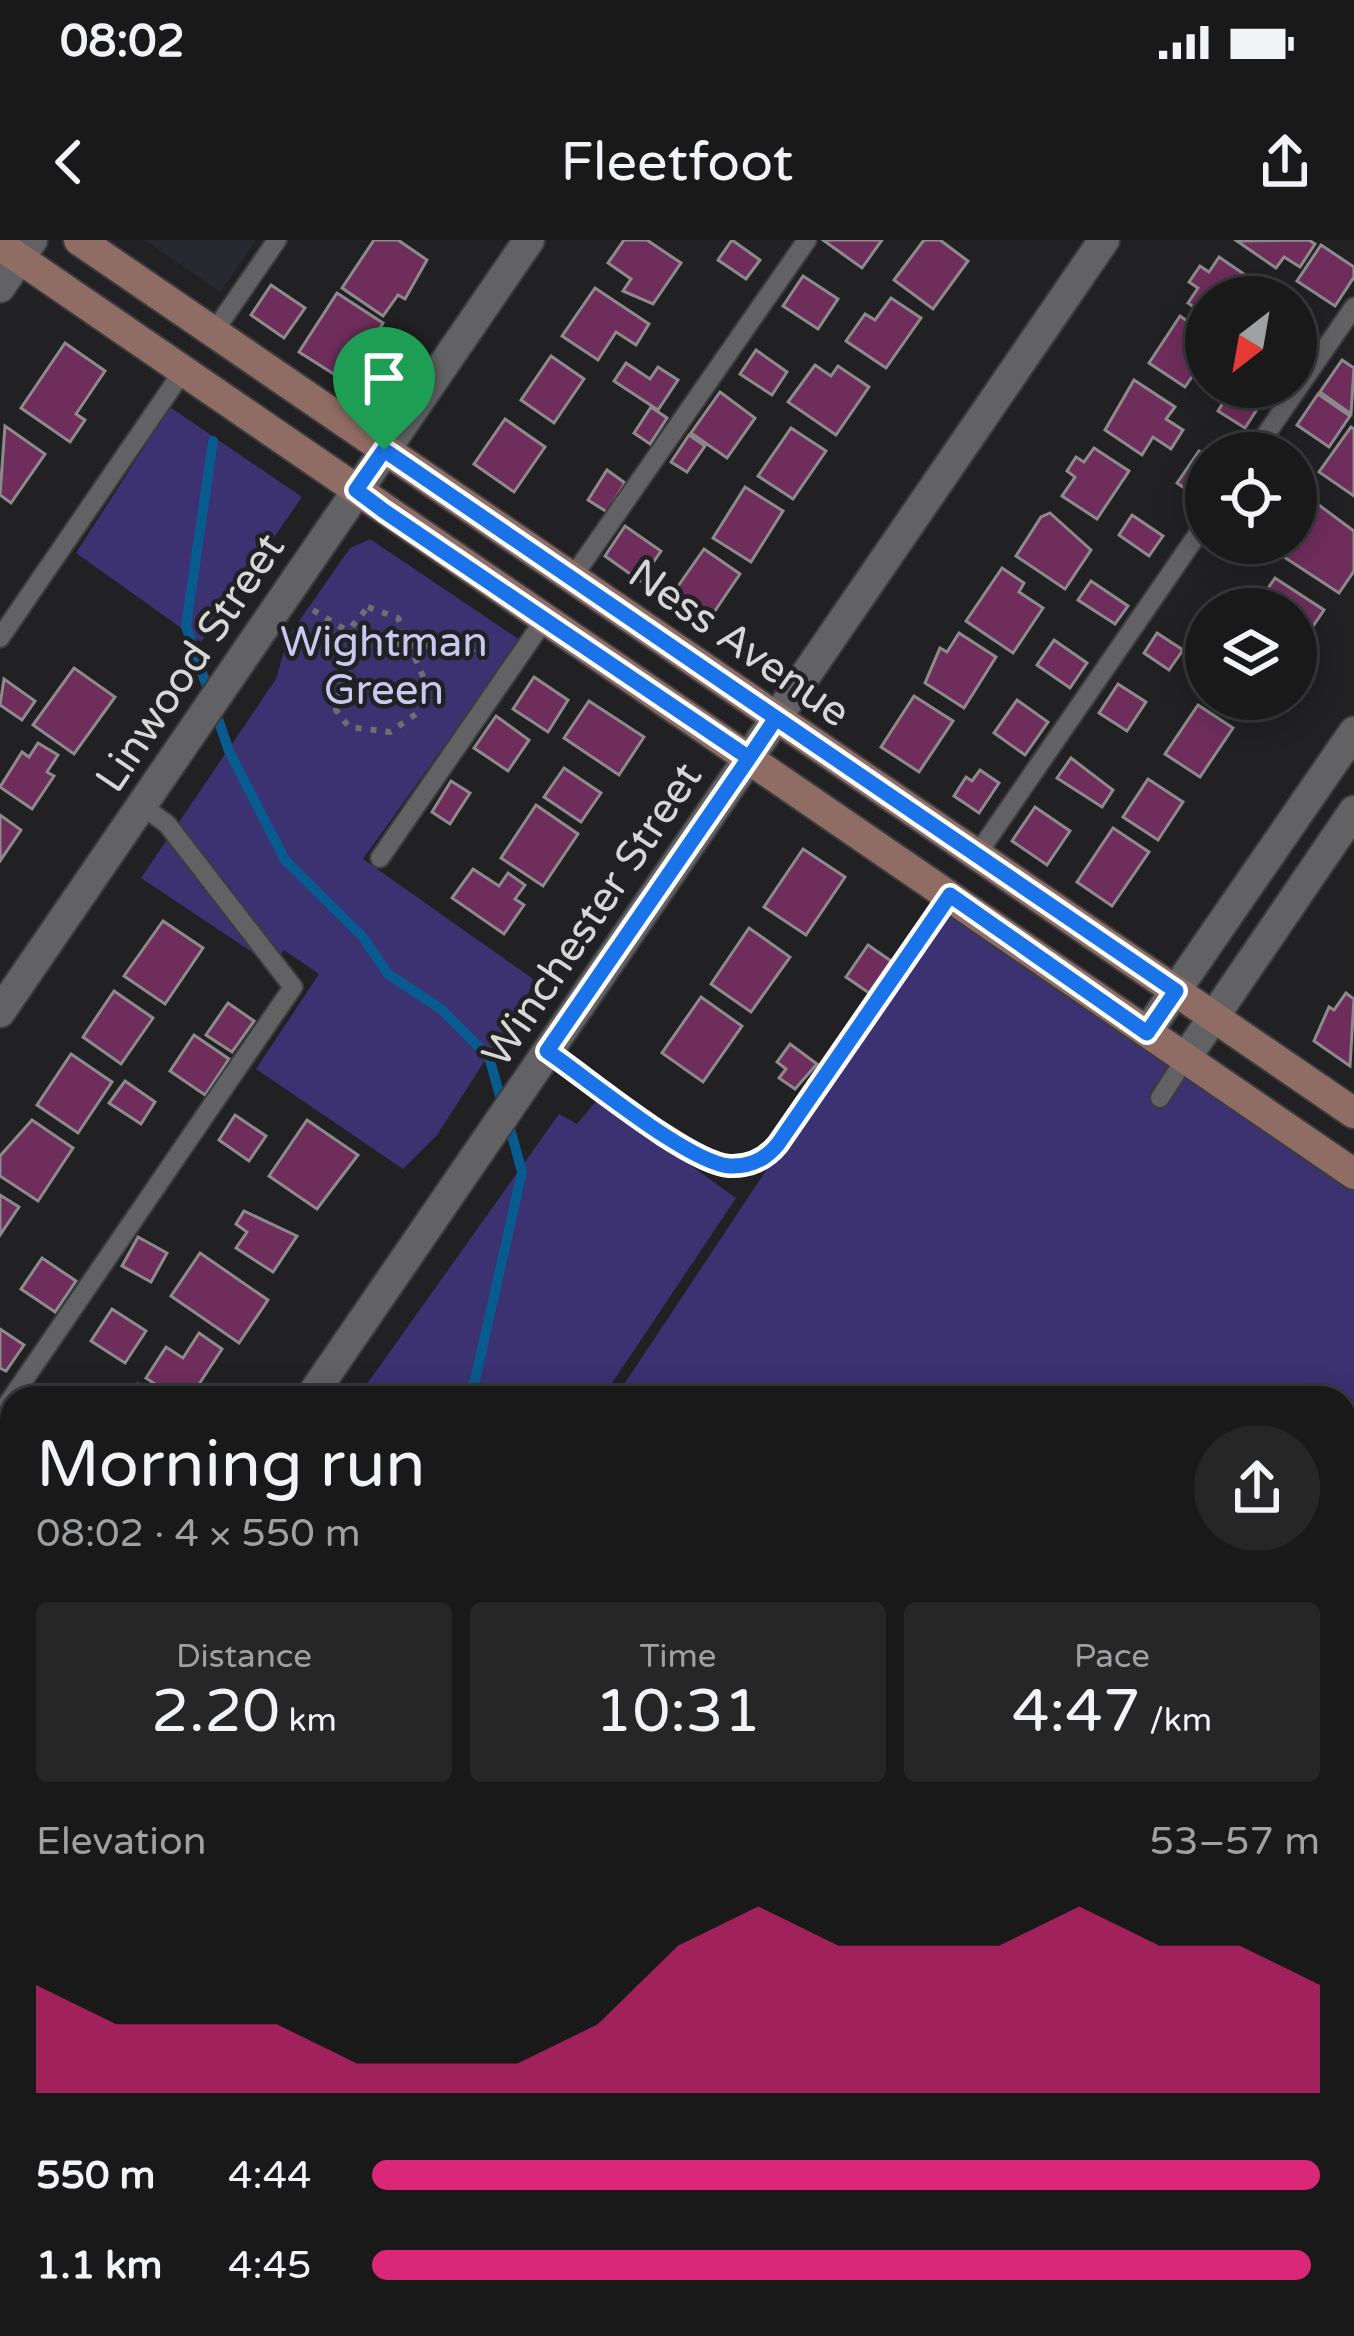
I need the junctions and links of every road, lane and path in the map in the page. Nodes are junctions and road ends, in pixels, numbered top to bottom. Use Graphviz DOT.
graph roads {
  1 [pos="79,240"];
  2 [pos="277,240"];
  3 [pos="529,240"];
  4 [pos="807,240"];
  5 [pos="1104,240"];
  6 [pos="17,248"];
  7 [pos="0,287"];
  8 [pos="1354,307"];
  9 [pos="213,333"];
  10 [pos="183,371"];
  11 [pos="1268,432"];
  12 [pos="384,450"];
  13 [pos="356,490"];
  14 [pos="1185,552"];
  15 [pos="572,578"];
  16 [pos="304,605"];
  17 [pos="545,619"];
  18 [pos="348,632"];
  19 [pos="0,638"];
  20 [pos="413,645"];
  21 [pos="508,674"];
  22 [pos="776,718"];
  23 [pos="1354,732"];
  24 [pos="749,758"];
  25 [pos="146,799"];
  26 [pos="1354,812"];
  27 [pos="976,856"];
  28 [pos="380,858"];
  29 [pos="950,895"];
  30 [pos="1176,991"];
  31 [pos="0,1012"];
  32 [pos="1214,1017"];
  33 [pos="1147,1033"];
  34 [pos="1185,1059"];
  35 [pos="540,1061"];
  36 [pos="1160,1098"];
  37 [pos="1354,1113"];
  38 [pos="1354,1174"];
  39 [pos="20,1386"];
  40 [pos="318,1386"];
  1 -- 9 [label="main road, Ness Avenue"];
  2 -- 9 [label="lane"];
  3 -- 12 [label="street, Linwood Street"];
  4 -- 15 [label="lane"];
  5 -- 22 [label="street, Winchester Street"];
  6 -- 7 [label="street"];
  6 -- 10 [label="main road"];
  8 -- 11 [label="lane"];
  9 -- 12 [label="main road, Ness Avenue"];
  10 -- 13 [label="main road"];
  10 -- 19 [label="lane"];
  12 -- 13 [label="street, Linwood Street"];
  12 -- 15 [label="main road, Ness Avenue"];
  13 -- 17 [label="main road"];
  13 -- 25 [label="street, Linwood Street"];
  14 -- 27 [label="lane"];
  15 -- 22 [label="main road, Ness Avenue"];
  16 -- 18 [label="path"];
  17 -- 21 [label="lane"];
  17 -- 24 [label="main road"];
  18 -- 20 [label="path"];
  18 -- 20 [label="path"];
  18 -- 20 [label="path"];
  20 -- 21 [label="path"];
  21 -- 28 [label="lane"];
  22 -- 24 [label="street, Winchester Street"];
  22 -- 27 [label="main road, Ness Avenue"];
  23 -- 30 [label="street"];
  24 -- 29 [label="main road"];
  24 -- 35 [label="street, Winchester Street"];
  25 -- 31 [label="street, Linwood Street"];
  25 -- 39 [label="lane"];
  26 -- 32 [label="street"];
  27 -- 30 [label="main road, Ness Avenue"];
  29 -- 33 [label="main road"];
  29 -- 35 [label="lane"];
  30 -- 32 [label="main road, Ness Avenue"];
  30 -- 33 [label="street"];
  32 -- 34 [label="street"];
  32 -- 37 [label="main road, Ness Avenue"];
  33 -- 34 [label="main road"];
  34 -- 36 [label="lane"];
  34 -- 38 [label="main road"];
  35 -- 40 [label="street, Winchester Street"];
}
